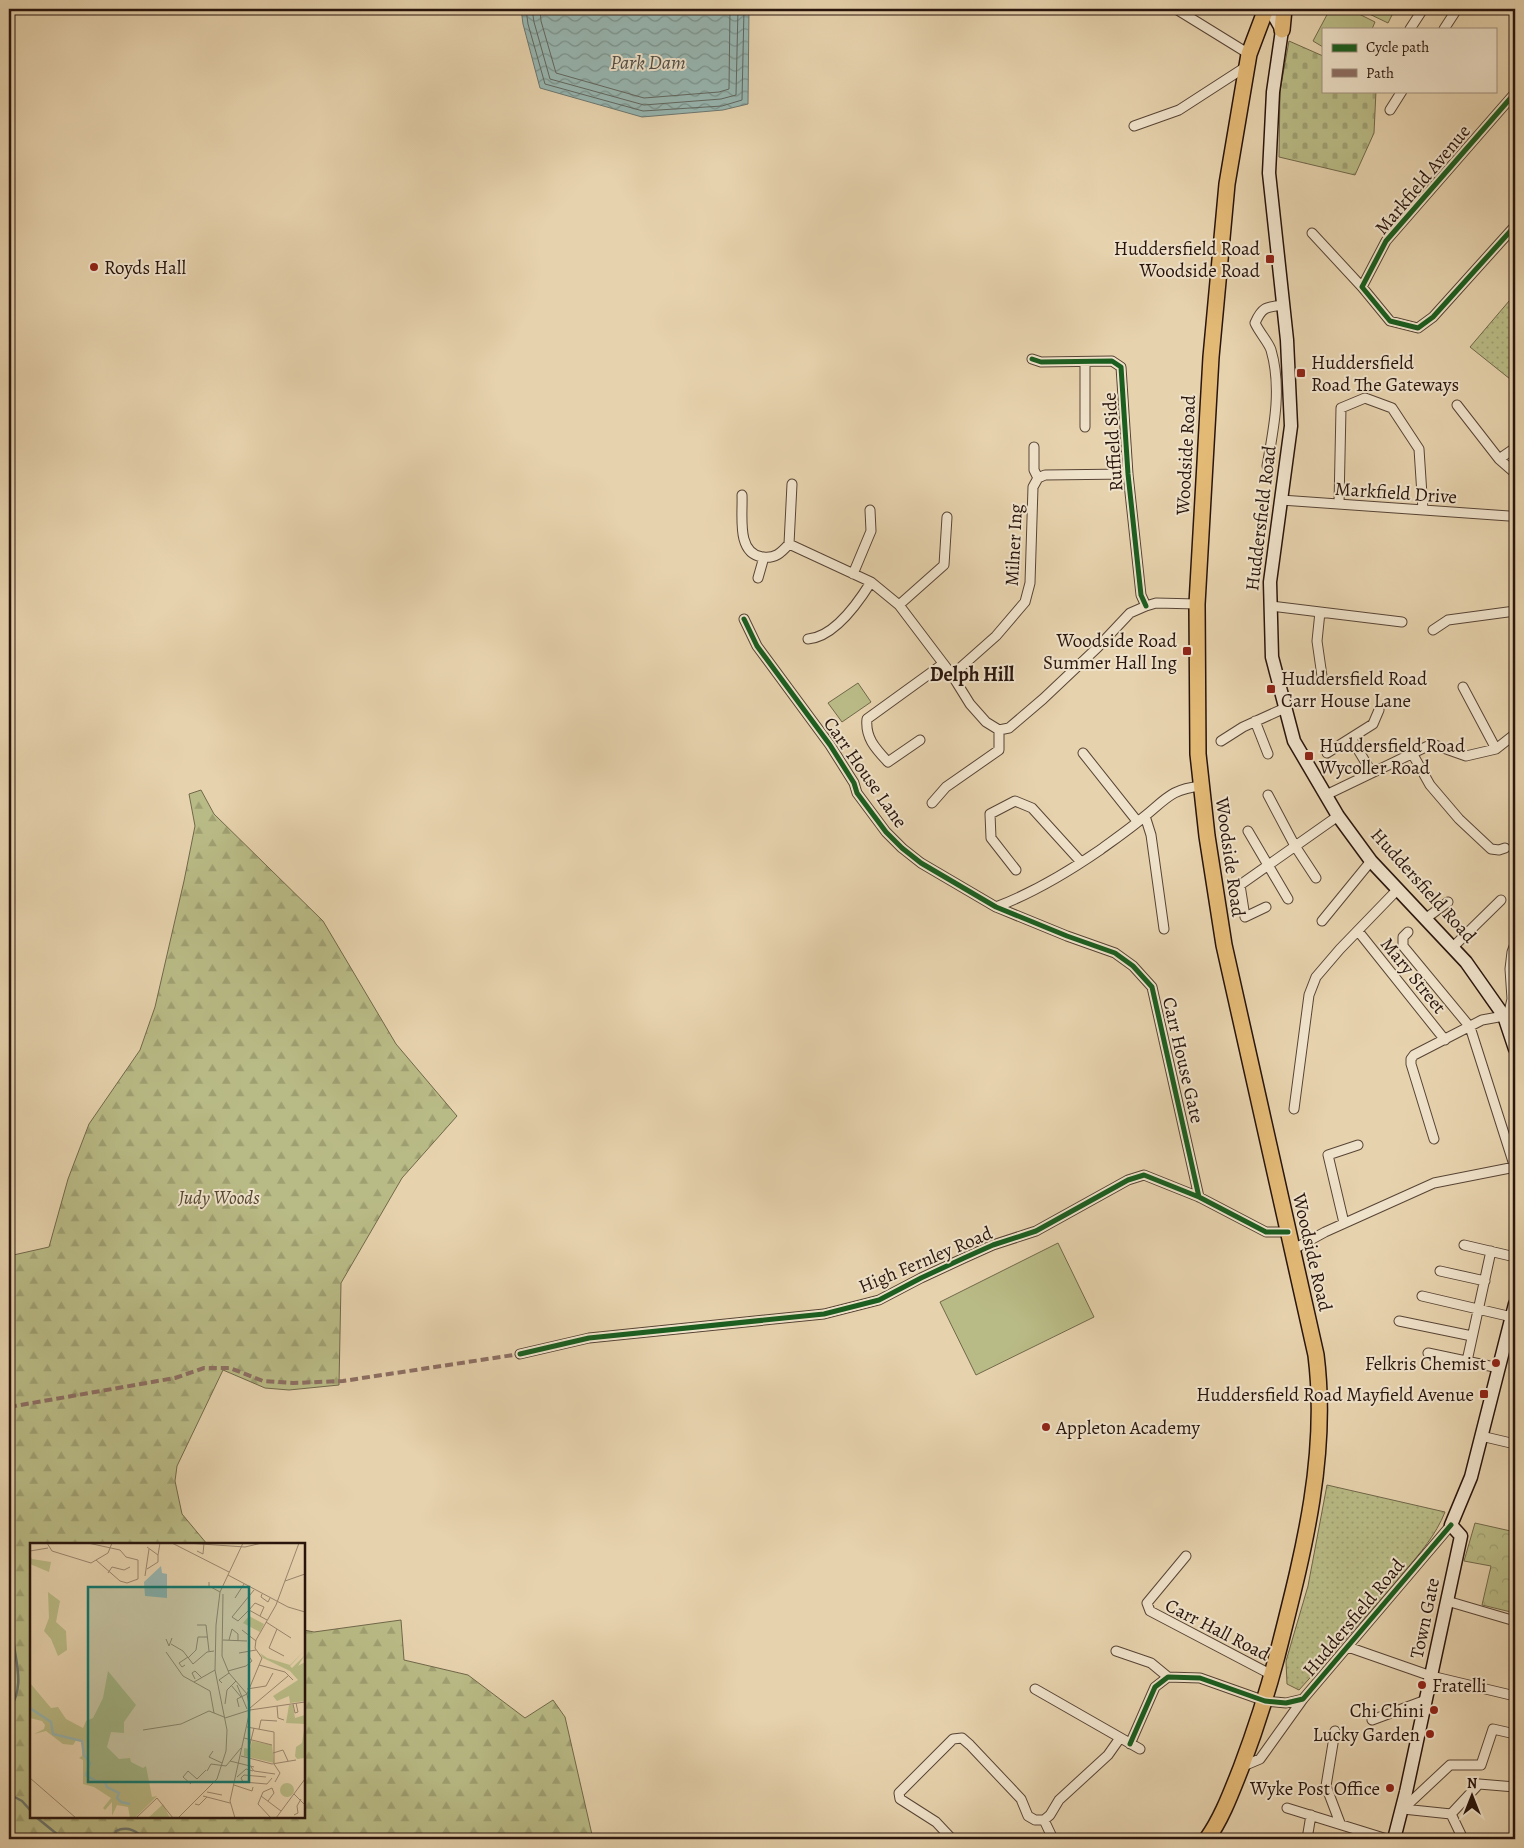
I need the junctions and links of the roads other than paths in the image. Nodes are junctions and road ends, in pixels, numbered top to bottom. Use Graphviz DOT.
graph roads {
  1 [pos="1176,9"];
  2 [pos="1268,9"];
  3 [pos="1284,9"];
  4 [pos="1424,9"];
  5 [pos="1457,9"];
  6 [pos="1411,28"];
  7 [pos="1445,28"];
  8 [pos="1282,30"];
  9 [pos="1248,60"];
  10 [pos="1401,92"];
  11 [pos="1515,93"];
  12 [pos="1390,110"];
  13 [pos="1134,126"];
  14 [pos="1515,226"];
  15 [pos="1312,233"];
  16 [pos="1362,287"];
  17 [pos="1283,306"];
  18 [pos="1032,359"];
  19 [pos="1085,362"];
  20 [pos="1457,405"];
  21 [pos="1085,427"];
  22 [pos="1034,447"];
  23 [pos="1515,448"];
  24 [pos="1499,459"];
  25 [pos="1268,466"];
  26 [pos="1515,473"];
  27 [pos="1128,474"];
  28 [pos="1038,478"];
  29 [pos="792,484"];
  30 [pos="742,495"];
  31 [pos="1281,500"];
  32 [pos="1339,504"];
  33 [pos="870,510"];
  34 [pos="1423,510"];
  35 [pos="1509,516"];
  36 [pos="946,517"];
  37 [pos="789,544"];
  38 [pos="764,557"];
  39 [pos="853,574"];
  40 [pos="758,578"];
  41 [pos="871,582"];
  42 [pos="1197,604"];
  43 [pos="899,605"];
  44 [pos="1146,606"];
  45 [pos="1271,606"];
  46 [pos="1515,611"];
  47 [pos="1320,612"];
  48 [pos="744,619"];
  49 [pos="1402,622"];
  50 [pos="1433,630"];
  51 [pos="808,638"];
  52 [pos="943,664"];
  53 [pos="952,675"];
  54 [pos="1322,676"];
  55 [pos="1463,687"];
  56 [pos="1285,708"];
  57 [pos="1379,710"];
  58 [pos="1254,721"];
  59 [pos="999,730"];
  60 [pos="1515,734"];
  61 [pos="1351,738"];
  62 [pos="920,740"];
  63 [pos="1221,741"];
  64 [pos="1496,748"];
  65 [pos="1083,753"];
  66 [pos="1327,753"];
  67 [pos="1268,754"];
  68 [pos="1412,754"];
  69 [pos="1372,773"];
  70 [pos="1201,786"];
  71 [pos="1268,796"];
  72 [pos="1326,796"];
  73 [pos="932,803"];
  74 [pos="1338,816"];
  75 [pos="1141,819"];
  76 [pos="1248,831"];
  77 [pos="1295,846"];
  78 [pos="1505,848"];
  79 [pos="1372,861"];
  80 [pos="1081,862"];
  81 [pos="1268,865"];
  82 [pos="1016,870"];
  83 [pos="1316,878"];
  84 [pos="1398,889"];
  85 [pos="1288,899"];
  86 [pos="1502,900"];
  87 [pos="1448,902"];
  88 [pos="996,907"];
  89 [pos="1266,907"];
  90 [pos="1425,919"];
  91 [pos="1322,921"];
  92 [pos="1164,929"];
  93 [pos="1358,931"];
  94 [pos="1408,932"];
  95 [pos="1515,944"];
  96 [pos="1453,947"];
  97 [pos="1513,969"];
  98 [pos="1504,1016"];
  99 [pos="1470,1027"];
  100 [pos="1445,1040"];
  101 [pos="1515,1049"];
  102 [pos="1294,1109"];
  103 [pos="1434,1138"];
  104 [pos="1358,1145"];
  105 [pos="1515,1168"];
  106 [pos="1198,1197"];
  107 [pos="1344,1223"];
  108 [pos="1288,1232"];
  109 [pos="1464,1246"];
  110 [pos="1292,1250"];
  111 [pos="1491,1251"];
  112 [pos="1515,1257"];
  113 [pos="1440,1271"];
  114 [pos="1484,1281"];
  115 [pos="1422,1296"];
  116 [pos="1515,1304"];
  117 [pos="1478,1309"];
  118 [pos="1399,1320"];
  119 [pos="1512,1325"];
  120 [pos="1472,1336"];
  121 [pos="1428,1353"];
  122 [pos="520,1354"];
  123 [pos="1467,1361"];
  124 [pos="1499,1368"];
  125 [pos="1481,1436"];
  126 [pos="1515,1444"];
  127 [pos="1451,1525"];
  128 [pos="1186,1556"];
  129 [pos="1447,1601"];
  130 [pos="1515,1621"];
  131 [pos="1348,1647"];
  132 [pos="1116,1650"];
  133 [pos="1272,1675"];
  134 [pos="1431,1676"];
  135 [pos="1168,1677"];
  136 [pos="1034,1689"];
  137 [pos="1515,1696"];
  138 [pos="1303,1699"];
  139 [pos="1426,1700"];
  140 [pos="1265,1701"];
  141 [pos="1372,1720"];
  142 [pos="1335,1731"];
  143 [pos="1515,1734"];
  144 [pos="1120,1738"];
  145 [pos="1130,1744"];
  146 [pos="1140,1749"];
  147 [pos="1241,1767"];
  148 [pos="1515,1787"];
  149 [pos="1288,1808"];
  150 [pos="1403,1810"];
  151 [pos="1451,1814"];
  152 [pos="1311,1815"];
  153 [pos="1044,1820"];
  154 [pos="1340,1823"];
  155 [pos="952,1839"];
  156 [pos="1053,1839"];
  157 [pos="1207,1839"];
  158 [pos="1306,1839"];
  159 [pos="1386,1839"];
  160 [pos="1394,1839"];
  161 [pos="1463,1839"];
  1 -- 9 [label="street"];
  2 -- 8 [label="main road"];
  2 -- 9 [label="main road, Woodside Road"];
  3 -- 8 [label="main road"];
  4 -- 6 [label="street"];
  5 -- 7 [label="street"];
  8 -- 17 [label="main road, Huddersfield Road"];
  9 -- 13 [label="street"];
  9 -- 42 [label="main road, Woodside Road"];
  10 -- 12 [label="street"];
  11 -- 16 [label="street, Markfield Avenue"];
  14 -- 16 [label="street"];
  15 -- 16 [label="street"];
  17 -- 25 [label="street"];
  17 -- 31 [label="main road, Huddersfield Road"];
  18 -- 19 [label="street, Ruffield Side"];
  19 -- 21 [label="street"];
  19 -- 27 [label="street, Ruffield Side"];
  20 -- 24 [label="street"];
  22 -- 28 [label="street"];
  23 -- 24 [label="street"];
  24 -- 26 [label="street"];
  27 -- 28 [label="street"];
  27 -- 44 [label="street, Ruffield Side"];
  28 -- 53 [label="street, Milner Ing"];
  29 -- 37 [label="street"];
  30 -- 38 [label="street"];
  31 -- 32 [label="street, Markfield Drive"];
  31 -- 45 [label="main road, Huddersfield Road"];
  32 -- 34 [label="street, Markfield Drive"];
  32 -- 34 [label="street"];
  33 -- 39 [label="street"];
  34 -- 35 [label="street, Markfield Drive"];
  36 -- 43 [label="street"];
  37 -- 38 [label="street"];
  37 -- 39 [label="street"];
  38 -- 40 [label="street"];
  39 -- 41 [label="street"];
  41 -- 43 [label="street"];
  41 -- 51 [label="street"];
  42 -- 44 [label="street"];
  42 -- 70 [label="main road, Woodside Road"];
  43 -- 52 [label="street"];
  44 -- 59 [label="street"];
  45 -- 47 [label="street"];
  45 -- 56 [label="main road, Huddersfield Road"];
  46 -- 50 [label="street"];
  47 -- 49 [label="street"];
  47 -- 54 [label="street"];
  48 -- 88 [label="street, Carr House Lane"];
  52 -- 53 [label="street"];
  52 -- 62 [label="street"];
  53 -- 59 [label="street"];
  55 -- 64 [label="street"];
  56 -- 58 [label="street"];
  56 -- 72 [label="main road, Huddersfield Road"];
  57 -- 61 [label="street"];
  58 -- 63 [label="street"];
  58 -- 67 [label="street"];
  59 -- 73 [label="street"];
  60 -- 64 [label="street"];
  61 -- 66 [label="street"];
  61 -- 69 [label="street"];
  64 -- 68 [label="street"];
  65 -- 75 [label="street"];
  68 -- 69 [label="street"];
  68 -- 78 [label="street"];
  69 -- 72 [label="street"];
  70 -- 75 [label="street"];
  70 -- 108 [label="main road, Woodside Road"];
  71 -- 77 [label="street"];
  72 -- 74 [label="main road, Huddersfield Road"];
  74 -- 77 [label="street"];
  74 -- 79 [label="main road, Huddersfield Road"];
  75 -- 80 [label="street"];
  75 -- 92 [label="street"];
  76 -- 81 [label="street"];
  77 -- 81 [label="street"];
  77 -- 83 [label="street"];
  79 -- 84 [label="main road, Huddersfield Road"];
  79 -- 91 [label="street"];
  80 -- 82 [label="street"];
  80 -- 88 [label="street"];
  81 -- 85 [label="street"];
  81 -- 89 [label="street"];
  84 -- 90 [label="main road, Huddersfield Road"];
  84 -- 93 [label="street"];
  86 -- 96 [label="street"];
  87 -- 90 [label="street"];
  88 -- 106 [label="street, Carr House Gate"];
  90 -- 96 [label="main road, Huddersfield Road"];
  93 -- 100 [label="street, Mary Street"];
  93 -- 102 [label="street"];
  94 -- 99 [label="street"];
  95 -- 97 [label="street"];
  96 -- 98 [label="main road, Huddersfield Road"];
  97 -- 98 [label="street"];
  98 -- 99 [label="street"];
  98 -- 101 [label="main road, Huddersfield Road"];
  99 -- 100 [label="street"];
  99 -- 105 [label="street"];
  100 -- 103 [label="street"];
  104 -- 107 [label="street"];
  105 -- 107 [label="street"];
  106 -- 108 [label="street, High Fernley Road"];
  106 -- 122 [label="street, High Fernley Road"];
  107 -- 110 [label="street"];
  108 -- 110 [label="main road, Woodside Road"];
  109 -- 111 [label="street"];
  110 -- 133 [label="main road, Woodside Road"];
  111 -- 112 [label="street"];
  111 -- 114 [label="street"];
  113 -- 114 [label="street"];
  114 -- 117 [label="street"];
  115 -- 117 [label="street"];
  116 -- 119 [label="main road, Huddersfield Road"];
  117 -- 119 [label="street"];
  117 -- 120 [label="street"];
  118 -- 120 [label="street"];
  119 -- 124 [label="main road, Huddersfield Road"];
  120 -- 123 [label="street"];
  121 -- 123 [label="street"];
  123 -- 124 [label="street"];
  124 -- 125 [label="main road, Huddersfield Road"];
  125 -- 126 [label="street"];
  125 -- 127 [label="main road, Huddersfield Road"];
  127 -- 129 [label="main road, Town Gate"];
  127 -- 131 [label="street, Huddersfield Road"];
  128 -- 133 [label="street, Carr Hall Road"];
  129 -- 130 [label="street"];
  129 -- 134 [label="main road, Town Gate"];
  131 -- 134 [label="street"];
  131 -- 138 [label="street, Huddersfield Road"];
  132 -- 135 [label="street"];
  133 -- 140 [label="main road, Woodside Road"];
  134 -- 137 [label="street"];
  134 -- 139 [label="main road, Town Gate"];
  135 -- 140 [label="street, Huddersfield Road"];
  135 -- 145 [label="street"];
  136 -- 144 [label="street"];
  138 -- 140 [label="street, Huddersfield Road"];
  138 -- 147 [label="street"];
  139 -- 141 [label="street"];
  139 -- 150 [label="main road, Town Gate"];
  140 -- 147 [label="main road"];
  142 -- 154 [label="street"];
  143 -- 150 [label="street"];
  144 -- 145 [label="street"];
  144 -- 153 [label="street"];
  145 -- 146 [label="street"];
  147 -- 157 [label="main road"];
  148 -- 151 [label="street"];
  149 -- 152 [label="street"];
  150 -- 151 [label="street"];
  150 -- 160 [label="main road, Town Gate"];
  151 -- 161 [label="street"];
  152 -- 154 [label="street"];
  152 -- 158 [label="street"];
  153 -- 155 [label="street"];
  153 -- 156 [label="street"];
  154 -- 159 [label="street"];
}
